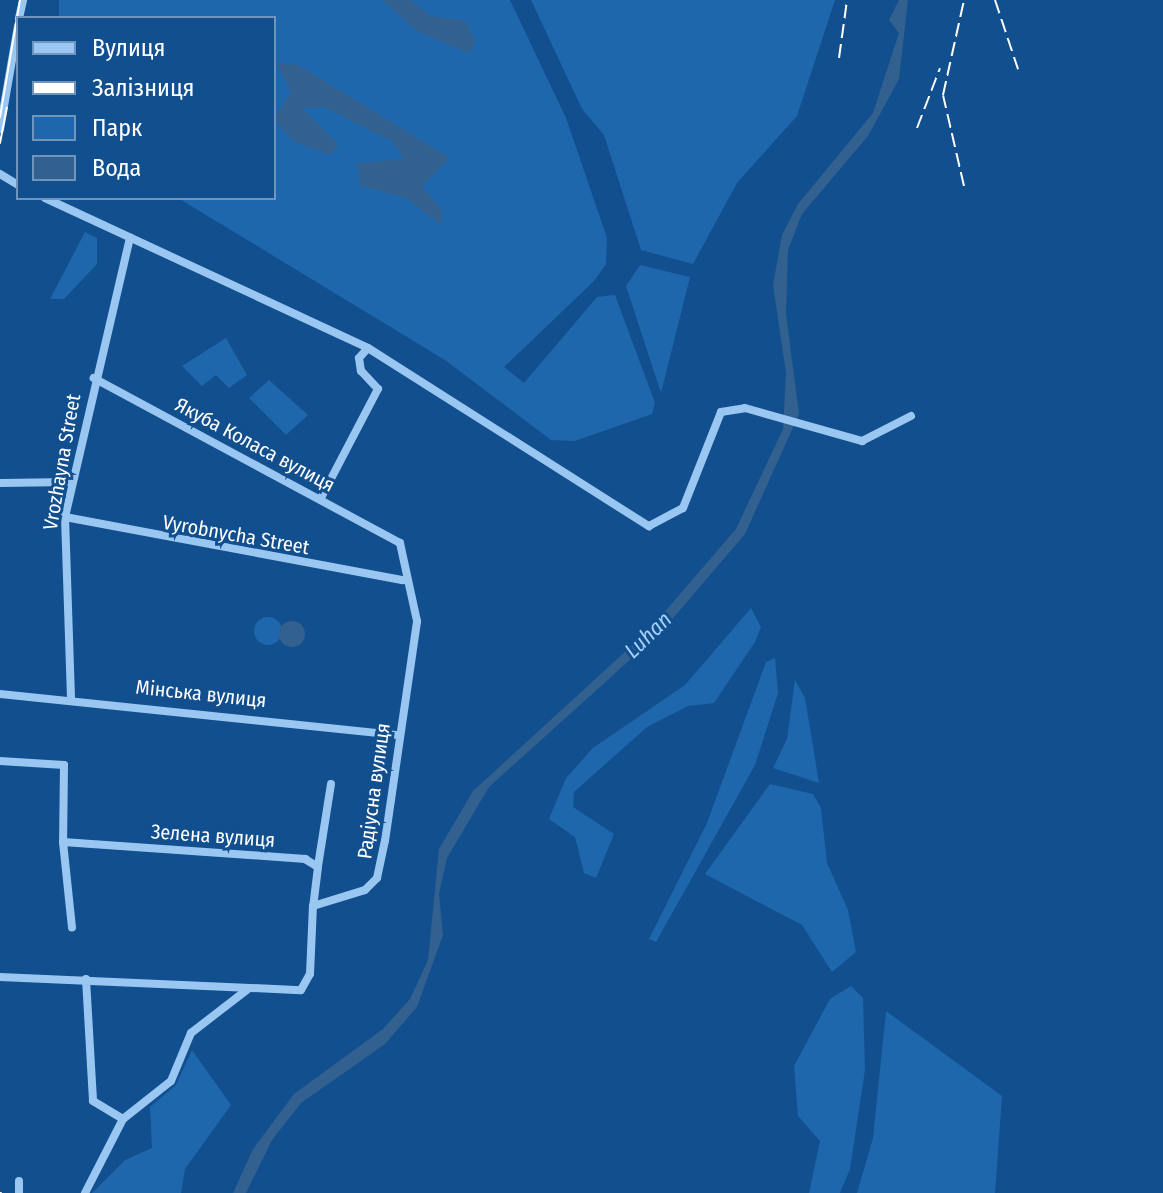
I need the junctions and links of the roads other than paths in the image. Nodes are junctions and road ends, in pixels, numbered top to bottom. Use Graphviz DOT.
graph roads {
  1 [pos="16,37"];
  2 [pos="0,129"];
  3 [pos="49,200"];
  4 [pos="130,237"];
  5 [pos="368,348"];
  6 [pos="94,378"];
  7 [pos="911,416"];
  8 [pos="70,482"];
  9 [pos="0,483"];
  10 [pos="322,496"];
  11 [pos="65,517"];
  12 [pos="400,543"];
  13 [pos="403,580"];
  14 [pos="0,694"];
  15 [pos="71,698"];
  16 [pos="398,735"];
  17 [pos="0,761"];
  18 [pos="331,784"];
  19 [pos="63,842"];
  20 [pos="318,867"];
  21 [pos="313,906"];
  22 [pos="72,928"];
  23 [pos="0,977"];
  24 [pos="86,979"];
  25 [pos="249,989"];
  26 [pos="123,1119"];
  27 [pos="19,1181"];
  28 [pos="19,1193"];
  29 [pos="85,1193"];
  1 -- 2 [label="street"];
  3 -- 4 [label="street"];
  4 -- 5 [label="street"];
  4 -- 6 [label="street, Vrozhayna Street"];
  5 -- 7 [label="street"];
  5 -- 10 [label="street"];
  6 -- 8 [label="street, Vrozhayna Street"];
  6 -- 10 [label="street, Якуба Коласа вулиця"];
  8 -- 9 [label="street"];
  8 -- 11 [label="street, Vrozhayna Street"];
  10 -- 12 [label="street, Якуба Коласа вулиця"];
  11 -- 13 [label="street, Vyrobnycha Street"];
  11 -- 15 [label="street, Vrozhayna Street"];
  12 -- 13 [label="street, Радіусна вулиця"];
  13 -- 16 [label="street, Радіусна вулиця"];
  14 -- 15 [label="street, Мінська вулиця"];
  15 -- 16 [label="street, Мінська вулиця"];
  16 -- 21 [label="street, Радіусна вулиця"];
  17 -- 19 [label="street"];
  18 -- 20 [label="street"];
  19 -- 20 [label="street, Зелена вулиця"];
  19 -- 22 [label="street"];
  20 -- 21 [label="street"];
  21 -- 25 [label="street"];
  23 -- 24 [label="street"];
  24 -- 25 [label="street"];
  24 -- 26 [label="street"];
  25 -- 26 [label="street"];
  26 -- 29 [label="street"];
  27 -- 28 [label="street"];
}
